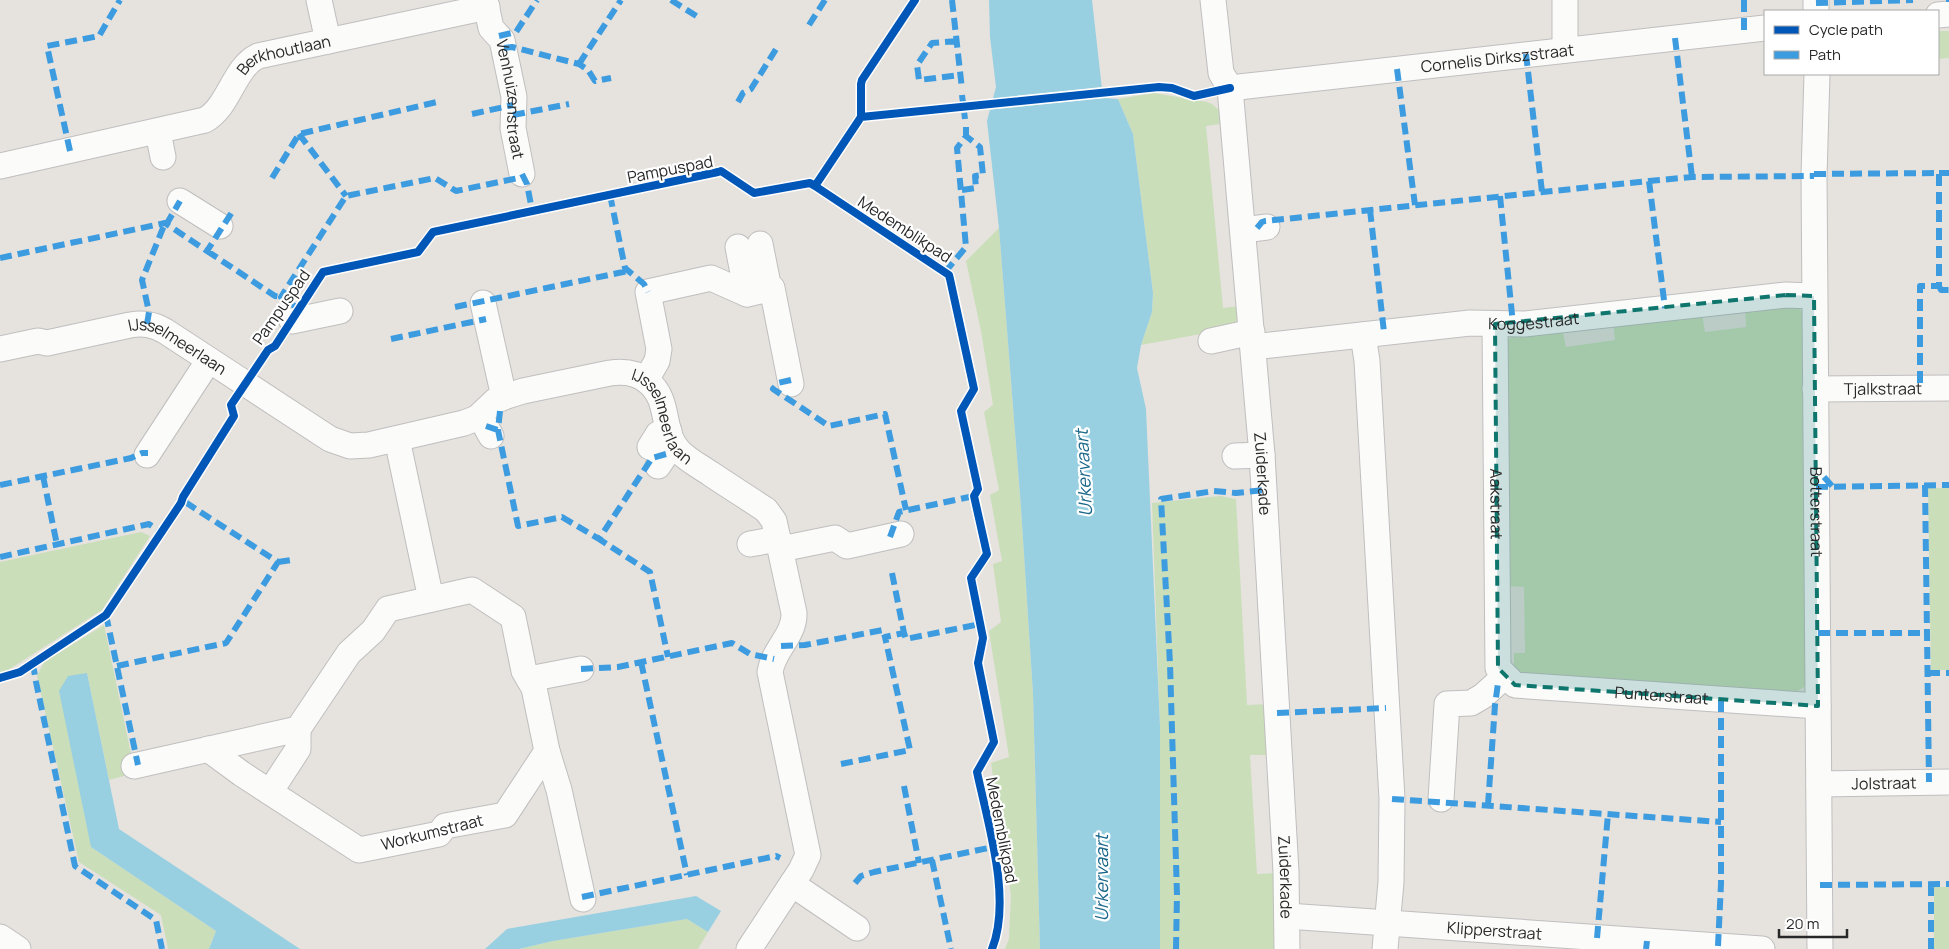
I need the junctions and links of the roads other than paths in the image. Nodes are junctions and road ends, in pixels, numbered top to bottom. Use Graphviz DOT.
graph roads {
  1 [pos="319,0"];
  2 [pos="1213,0"];
  3 [pos="1565,0"];
  4 [pos="486,4"];
  5 [pos="434,9"];
  6 [pos="1764,28"];
  7 [pos="328,41"];
  8 [pos="1565,50"];
  9 [pos="1817,75"];
  10 [pos="1230,88"];
  11 [pos="163,126"];
  12 [pos="163,157"];
  13 [pos="0,166"];
  14 [pos="522,174"];
  15 [pos="180,201"];
  16 [pos="220,226"];
  17 [pos="749,246"];
  18 [pos="758,291"];
  19 [pos="1814,296"];
  20 [pos="483,303"];
  21 [pos="340,311"];
  22 [pos="292,321"];
  23 [pos="1495,324"];
  24 [pos="1363,334"];
  25 [pos="1253,340"];
  26 [pos="1211,341"];
  27 [pos="0,349"];
  28 [pos="209,360"];
  29 [pos="646,380"];
  30 [pos="792,384"];
  31 [pos="1949,388"];
  32 [pos="1815,389"];
  33 [pos="495,415"];
  34 [pos="397,439"];
  35 [pos="673,439"];
  36 [pos="1262,454"];
  37 [pos="147,455"];
  38 [pos="654,456"];
  39 [pos="1235,456"];
  40 [pos="901,534"];
  41 [pos="750,544"];
  42 [pos="779,544"];
  43 [pos="431,600"];
  44 [pos="581,669"];
  45 [pos="1507,678"];
  46 [pos="529,680"];
  47 [pos="1818,706"];
  48 [pos="298,730"];
  49 [pos="208,750"];
  50 [pos="548,752"];
  51 [pos="134,766"];
  52 [pos="1949,782"];
  53 [pos="1819,784"];
  54 [pos="270,792"];
  55 [pos="1441,800"];
  56 [pos="792,884"];
  57 [pos="583,899"];
  58 [pos="1287,916"];
  59 [pos="1388,923"];
  60 [pos="857,928"];
  61 [pos="0,937"];
  62 [pos="18,949"];
  63 [pos="749,949"];
  64 [pos="1287,949"];
  65 [pos="1385,949"];
  66 [pos="1762,949"];
  67 [pos="1820,949"];
  1 -- 7 [label="street"];
  2 -- 10 [label="street, Zuiderkade"];
  3 -- 8 [label="street"];
  4 -- 5 [label="street, Berkhoutlaan"];
  4 -- 14 [label="street, Venhuizenstraat"];
  5 -- 7 [label="street, Berkhoutlaan"];
  6 -- 8 [label="street, Cornelis Dirkszstraat"];
  7 -- 11 [label="street, Berkhoutlaan"];
  8 -- 10 [label="street, Cornelis Dirkszstraat"];
  9 -- 19 [label="street, Botterstraat"];
  10 -- 25 [label="street, Zuiderkade"];
  11 -- 12 [label="street"];
  11 -- 13 [label="street, Berkhoutlaan"];
  15 -- 16 [label="street"];
  17 -- 18 [label="street"];
  18 -- 29 [label="street"];
  18 -- 30 [label="street"];
  19 -- 23 [label="street, Koggestraat"];
  19 -- 32 [label="street, Botterstraat"];
  20 -- 33 [label="street"];
  21 -- 22 [label="street"];
  23 -- 24 [label="street, Koggestraat"];
  23 -- 45 [label="street, Aakstraat"];
  24 -- 25 [label="street, Koggestraat"];
  24 -- 59 [label="street"];
  25 -- 26 [label="street, Koggestraat"];
  25 -- 36 [label="street, Zuiderkade"];
  27 -- 28 [label="street, IJsselmeerlaan"];
  28 -- 34 [label="street, IJsselmeerlaan"];
  28 -- 37 [label="street"];
  29 -- 33 [label="street, IJsselmeerlaan"];
  29 -- 35 [label="street, IJsselmeerlaan"];
  31 -- 32 [label="street, Tjalkstraat"];
  32 -- 47 [label="street, Botterstraat"];
  33 -- 34 [label="street, IJsselmeerlaan"];
  34 -- 43 [label="street"];
  35 -- 38 [label="street"];
  35 -- 42 [label="street, IJsselmeerlaan"];
  36 -- 39 [label="street"];
  36 -- 58 [label="street, Zuiderkade"];
  40 -- 42 [label="street"];
  41 -- 42 [label="street"];
  42 -- 56 [label="street, IJsselmeerlaan"];
  43 -- 46 [label="street"];
  43 -- 48 [label="street"];
  44 -- 46 [label="street"];
  45 -- 47 [label="street, Punterstraat"];
  45 -- 55 [label="street"];
  46 -- 50 [label="street"];
  47 -- 53 [label="street, Botterstraat"];
  48 -- 49 [label="street"];
  48 -- 54 [label="street"];
  49 -- 51 [label="street"];
  49 -- 54 [label="street, Workumstraat"];
  50 -- 54 [label="street, Workumstraat"];
  50 -- 57 [label="street"];
  52 -- 53 [label="street, Jolstraat"];
  53 -- 67 [label="street, Botterstraat"];
  56 -- 60 [label="street"];
  56 -- 63 [label="street, IJsselmeerlaan"];
  58 -- 59 [label="street, Klipperstraat"];
  58 -- 64 [label="street, Zuiderkade"];
  59 -- 65 [label="street"];
  59 -- 66 [label="street, Klipperstraat"];
  61 -- 62 [label="street"];
}
